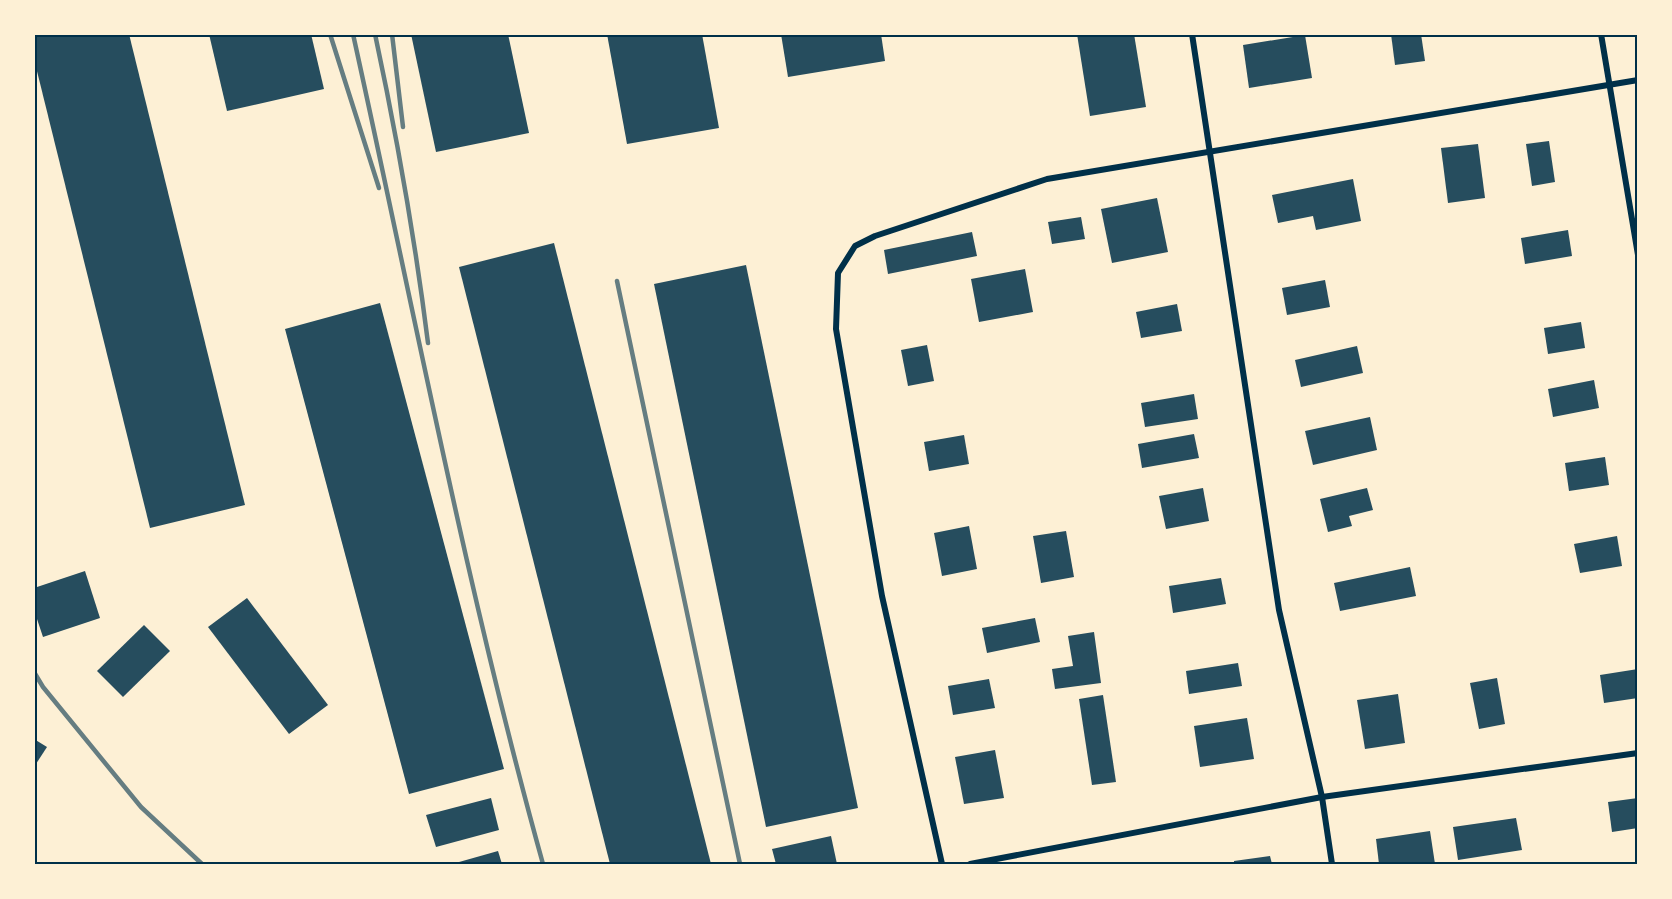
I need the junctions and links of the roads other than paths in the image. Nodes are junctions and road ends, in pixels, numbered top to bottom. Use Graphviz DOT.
graph roads {
  1 [pos="1192,34"];
  2 [pos="1601,34"];
  3 [pos="1638,80"];
  4 [pos="1610,85"];
  5 [pos="1209,151"];
  6 [pos="1638,255"];
  7 [pos="1638,753"];
  8 [pos="1322,797"];
  9 [pos="942,864"];
  10 [pos="970,864"];
  11 [pos="1332,864"];
  1 -- 5 [label="street"];
  2 -- 4 [label="street"];
  3 -- 4 [label="street"];
  4 -- 5 [label="street"];
  4 -- 6 [label="street"];
  5 -- 8 [label="street"];
  5 -- 9 [label="street"];
  7 -- 8 [label="street"];
  8 -- 10 [label="street"];
  8 -- 11 [label="street"];
}
